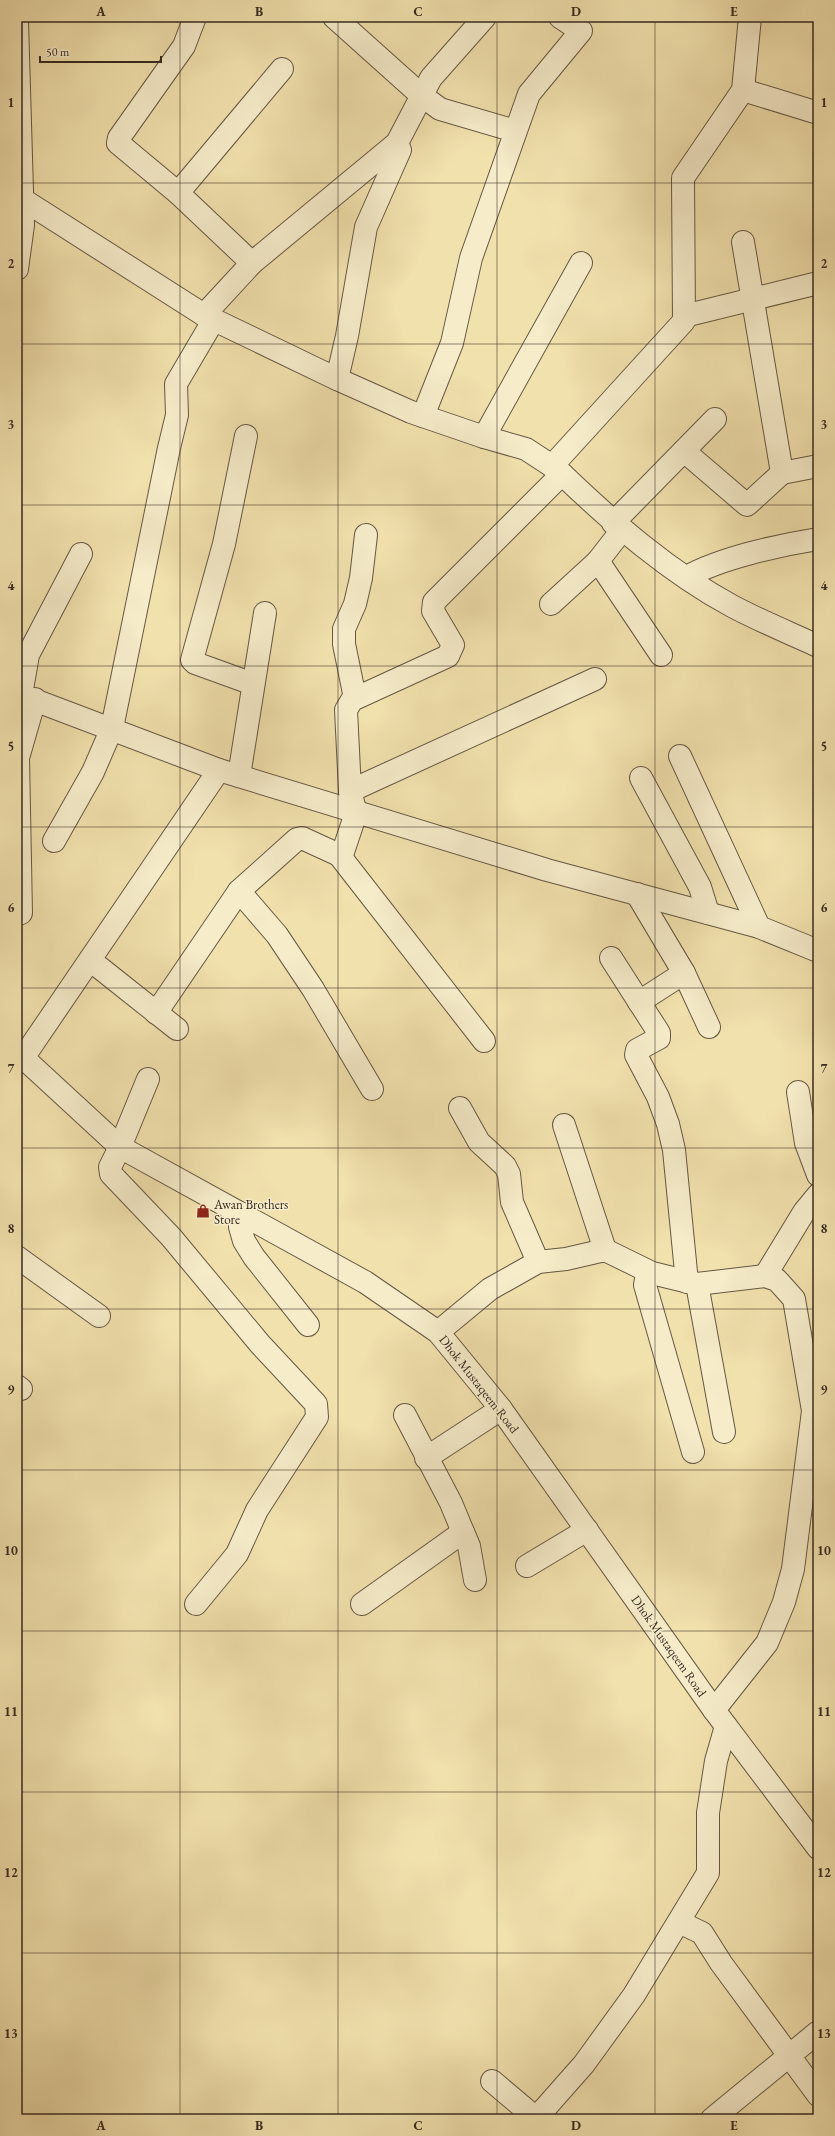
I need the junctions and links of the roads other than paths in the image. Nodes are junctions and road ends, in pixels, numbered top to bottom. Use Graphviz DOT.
graph roads {
  1 [pos="195,17"];
  2 [pos="334,17"];
  3 [pos="485,17"];
  4 [pos="560,17"];
  5 [pos="750,17"];
  6 [pos="17,21"];
  7 [pos="282,69"];
  8 [pos="743,90"];
  9 [pos="421,95"];
  10 [pos="818,112"];
  11 [pos="515,131"];
  12 [pos="397,143"];
  13 [pos="178,193"];
  14 [pos="22,199"];
  15 [pos="743,242"];
  16 [pos="252,263"];
  17 [pos="581,263"];
  18 [pos="17,269"];
  19 [pos="818,283"];
  20 [pos="753,299"];
  21 [pos="684,316"];
  22 [pos="208,318"];
  23 [pos="337,380"];
  24 [pos="423,416"];
  25 [pos="715,419"];
  26 [pos="246,436"];
  27 [pos="484,437"];
  28 [pos="684,450"];
  29 [pos="818,466"];
  30 [pos="557,470"];
  31 [pos="782,473"];
  32 [pos="618,526"];
  33 [pos="366,535"];
  34 [pos="818,539"];
  35 [pos="81,554"];
  36 [pos="598,561"];
  37 [pos="687,577"];
  38 [pos="551,604"];
  39 [pos="264,613"];
  40 [pos="818,646"];
  41 [pos="660,655"];
  42 [pos="595,679"];
  43 [pos="254,684"];
  44 [pos="24,696"];
  45 [pos="355,698"];
  46 [pos="112,728"];
  47 [pos="680,756"];
  48 [pos="229,773"];
  49 [pos="641,778"];
  50 [pos="350,791"];
  51 [pos="356,813"];
  52 [pos="54,841"];
  53 [pos="339,855"];
  54 [pos="239,891"];
  55 [pos="636,894"];
  56 [pos="21,913"];
  57 [pos="708,913"];
  58 [pos="759,927"];
  59 [pos="818,951"];
  60 [pos="611,958"];
  61 [pos="90,960"];
  62 [pos="684,973"];
  63 [pos="640,1002"];
  64 [pos="156,1013"];
  65 [pos="709,1027"];
  66 [pos="177,1029"];
  67 [pos="484,1041"];
  68 [pos="20,1055"];
  69 [pos="148,1079"];
  70 [pos="372,1089"];
  71 [pos="798,1092"];
  72 [pos="460,1108"];
  73 [pos="564,1125"];
  74 [pos="120,1148"];
  75 [pos="818,1175"];
  76 [pos="818,1195"];
  77 [pos="240,1213"];
  78 [pos="605,1250"];
  79 [pos="17,1257"];
  80 [pos="538,1262"];
  81 [pos="652,1273"];
  82 [pos="765,1276"];
  83 [pos="692,1283"];
  84 [pos="98,1316"];
  85 [pos="308,1325"];
  86 [pos="438,1332"];
  87 [pos="501,1409"];
  88 [pos="405,1415"];
  89 [pos="724,1432"];
  90 [pos="693,1452"];
  91 [pos="426,1458"];
  92 [pos="587,1530"];
  93 [pos="463,1532"];
  94 [pos="527,1566"];
  95 [pos="475,1580"];
  96 [pos="196,1604"];
  97 [pos="362,1604"];
  98 [pos="720,1718"];
  99 [pos="818,1848"];
  100 [pos="679,1922"];
  101 [pos="818,2032"];
  102 [pos="788,2056"];
  103 [pos="492,2081"];
  104 [pos="818,2095"];
  105 [pos="712,2119"];
  1 -- 13 [label="street"];
  2 -- 9 [label="street"];
  3 -- 9 [label="street"];
  4 -- 11 [label="street"];
  5 -- 8 [label="street"];
  6 -- 14 [label="street"];
  7 -- 13 [label="street"];
  8 -- 10 [label="street"];
  8 -- 21 [label="street"];
  9 -- 11 [label="street"];
  9 -- 12 [label="street"];
  11 -- 24 [label="street"];
  12 -- 16 [label="street"];
  12 -- 23 [label="street"];
  13 -- 16 [label="street"];
  14 -- 18 [label="street"];
  14 -- 22 [label="street"];
  15 -- 20 [label="street"];
  16 -- 22 [label="street"];
  17 -- 27 [label="street"];
  19 -- 20 [label="street"];
  20 -- 21 [label="street"];
  20 -- 31 [label="street"];
  21 -- 30 [label="street"];
  22 -- 23 [label="street"];
  22 -- 46 [label="street"];
  23 -- 24 [label="street"];
  24 -- 27 [label="street"];
  25 -- 28 [label="street"];
  26 -- 43 [label="street"];
  27 -- 30 [label="street"];
  28 -- 31 [label="street"];
  28 -- 32 [label="street"];
  29 -- 31 [label="street"];
  30 -- 32 [label="street"];
  30 -- 45 [label="street"];
  32 -- 36 [label="street"];
  32 -- 37 [label="street"];
  33 -- 45 [label="street"];
  34 -- 37 [label="street"];
  35 -- 44 [label="street"];
  36 -- 38 [label="street"];
  36 -- 41 [label="street"];
  37 -- 40 [label="street"];
  39 -- 43 [label="street"];
  42 -- 50 [label="street"];
  43 -- 48 [label="street"];
  44 -- 46 [label="street"];
  44 -- 56 [label="street"];
  45 -- 50 [label="street"];
  46 -- 48 [label="street"];
  46 -- 52 [label="street"];
  47 -- 58 [label="street"];
  48 -- 51 [label="street"];
  48 -- 61 [label="street"];
  49 -- 57 [label="street"];
  50 -- 51 [label="street"];
  51 -- 53 [label="street"];
  51 -- 55 [label="street"];
  53 -- 54 [label="street"];
  53 -- 67 [label="street"];
  54 -- 64 [label="street"];
  54 -- 70 [label="street"];
  55 -- 57 [label="street"];
  55 -- 62 [label="street"];
  57 -- 58 [label="street"];
  58 -- 59 [label="street"];
  60 -- 63 [label="street"];
  61 -- 64 [label="street"];
  61 -- 68 [label="street"];
  62 -- 63 [label="street"];
  62 -- 65 [label="street"];
  63 -- 83 [label="street"];
  64 -- 66 [label="street"];
  68 -- 74 [label="street, Dhok Mustaqeem Road"];
  69 -- 74 [label="street"];
  71 -- 75 [label="street"];
  72 -- 80 [label="street"];
  73 -- 78 [label="street"];
  74 -- 77 [label="street, Dhok Mustaqeem Road"];
  74 -- 96 [label="street"];
  76 -- 82 [label="street"];
  77 -- 85 [label="street"];
  77 -- 86 [label="street, Dhok Mustaqeem Road"];
  78 -- 80 [label="street"];
  78 -- 81 [label="street"];
  79 -- 84 [label="street"];
  80 -- 86 [label="street"];
  81 -- 83 [label="street"];
  81 -- 90 [label="street"];
  82 -- 83 [label="street"];
  82 -- 98 [label="street"];
  83 -- 89 [label="street"];
  86 -- 87 [label="street, Dhok Mustaqeem Road"];
  87 -- 91 [label="street"];
  87 -- 92 [label="street, Dhok Mustaqeem Road"];
  88 -- 91 [label="street"];
  91 -- 93 [label="street"];
  92 -- 94 [label="street"];
  92 -- 98 [label="street, Dhok Mustaqeem Road"];
  93 -- 95 [label="street"];
  93 -- 97 [label="street"];
  98 -- 99 [label="street, Dhok Mustaqeem Road"];
  98 -- 100 [label="street"];
  100 -- 102 [label="street"];
  100 -- 103 [label="street"];
  101 -- 102 [label="street"];
  102 -- 104 [label="street"];
  102 -- 105 [label="street"];
}
